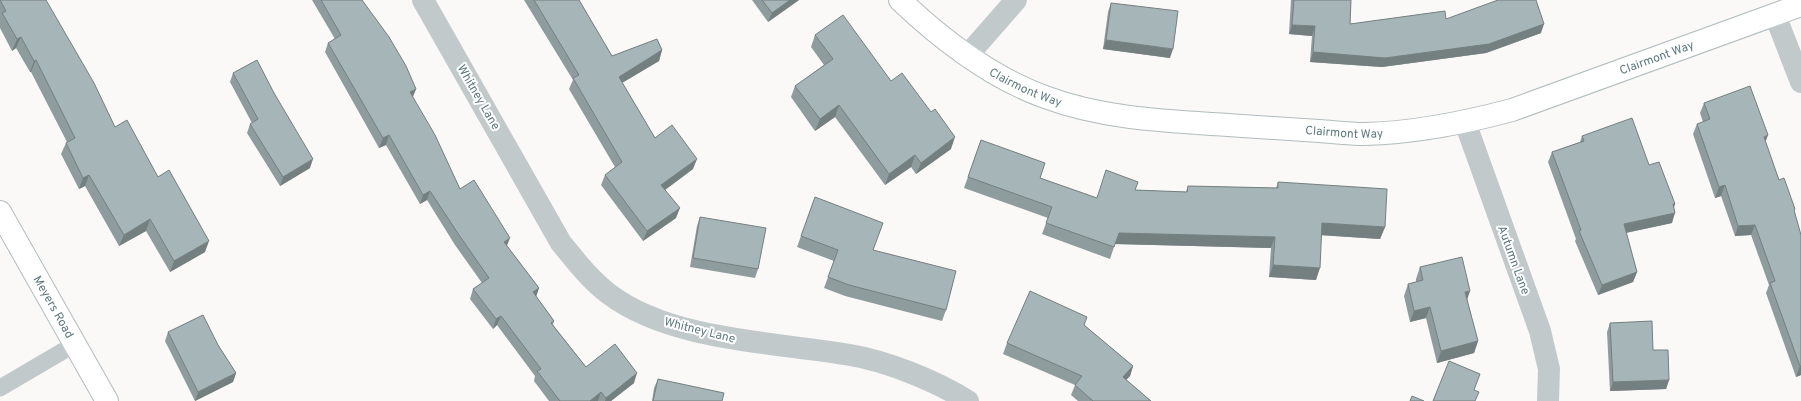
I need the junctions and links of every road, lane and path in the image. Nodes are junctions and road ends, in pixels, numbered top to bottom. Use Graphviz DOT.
graph roads {
  1 [pos="424,0"];
  2 [pos="900,0"];
  3 [pos="1016,0"];
  4 [pos="1801,5"];
  5 [pos="1775,15"];
  6 [pos="967,56"];
  7 [pos="1801,82"];
  8 [pos="1465,122"];
  9 [pos="0,212"];
  10 [pos="75,344"];
  11 [pos="0,388"];
  12 [pos="107,401"];
  13 [pos="968,401"];
  14 [pos="1548,401"];
  1 -- 13 [label="street, Whitney Lane"];
  2 -- 6 [label="street, Clairmont Way"];
  3 -- 6 [label="street"];
  4 -- 5 [label="street, Clairmont Way"];
  5 -- 7 [label="street"];
  5 -- 8 [label="street, Clairmont Way"];
  6 -- 8 [label="street, Clairmont Way"];
  8 -- 14 [label="street, Autumn Lane"];
  9 -- 10 [label="street, Meyers Road"];
  10 -- 11 [label="lane"];
  10 -- 12 [label="street, Meyers Road"];
}
